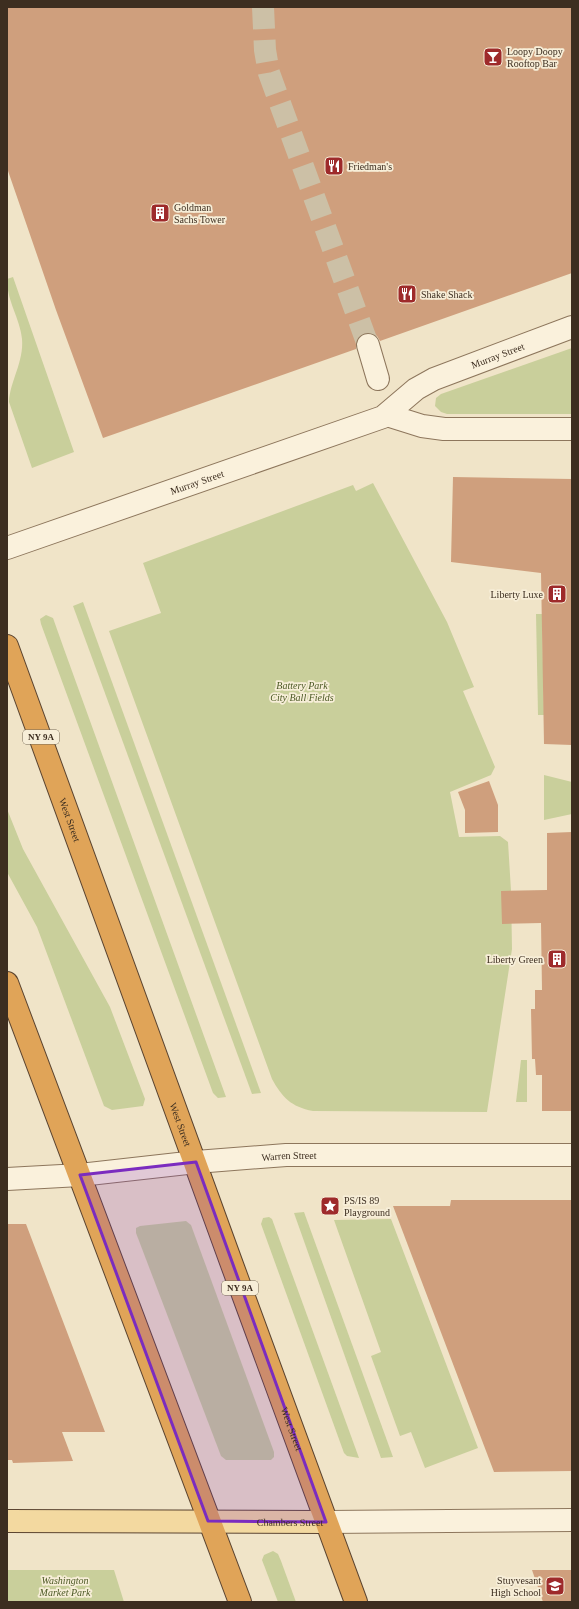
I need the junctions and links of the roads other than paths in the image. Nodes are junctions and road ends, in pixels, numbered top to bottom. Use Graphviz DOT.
graph roads {
  1 [pos="572,327"];
  2 [pos="368,345"];
  3 [pos="378,379"];
  4 [pos="387,415"];
  5 [pos="572,429"];
  6 [pos="7,548"];
  7 [pos="7,646"];
  8 [pos="7,983"];
  9 [pos="572,1155"];
  10 [pos="196,1162"];
  11 [pos="80,1175"];
  12 [pos="7,1179"];
  13 [pos="572,1520"];
  14 [pos="7,1521"];
  15 [pos="208,1521"];
  16 [pos="326,1522"];
  17 [pos="240,1602"];
  18 [pos="356,1602"];
  1 -- 4 [label="street, Murray Street"];
  2 -- 3 [label="street"];
  4 -- 5 [label="street"];
  4 -- 6 [label="street, Murray Street"];
  7 -- 10 [label="highway, West Street / NY 9A"];
  8 -- 11 [label="highway"];
  9 -- 10 [label="street, Warren Street"];
  10 -- 11 [label="street, Warren Street"];
  10 -- 16 [label="highway, West Street / NY 9A"];
  11 -- 12 [label="street, Warren Street"];
  11 -- 15 [label="highway"];
  13 -- 16 [label="street, Chambers Street"];
  14 -- 15 [label="main road, Chambers Street"];
  15 -- 16 [label="main road, Chambers Street"];
  15 -- 17 [label="highway"];
  16 -- 18 [label="highway, West Street / NY 9A"];
}
